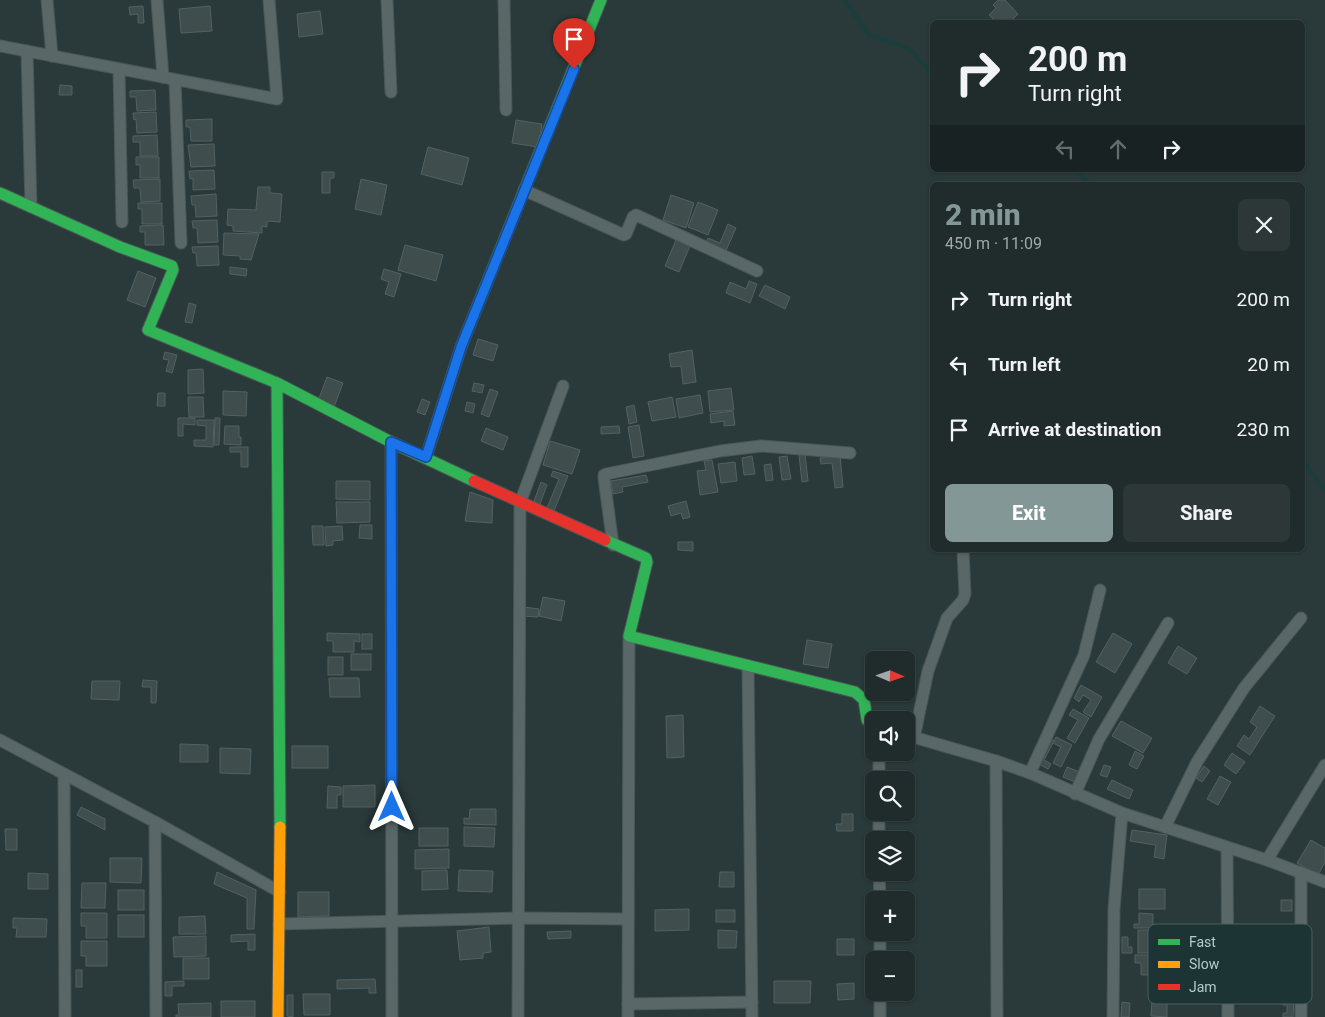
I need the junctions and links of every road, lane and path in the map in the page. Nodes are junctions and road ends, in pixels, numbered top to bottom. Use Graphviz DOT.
graph roads {
  1 [pos="47,0"];
  2 [pos="157,0"];
  3 [pos="269,0"];
  4 [pos="387,0"];
  5 [pos="504,0"];
  6 [pos="602,0"];
  7 [pos="0,46"];
  8 [pos="27,51"];
  9 [pos="52,56"];
  10 [pos="118,70"];
  11 [pos="163,77"];
  12 [pos="175,80"];
  13 [pos="391,92"];
  14 [pos="506,110"];
  15 [pos="524,190"];
  16 [pos="0,193"];
  17 [pos="31,207"];
  18 [pos="122,222"];
  19 [pos="181,243"];
  20 [pos="757,271"];
  21 [pos="277,383"];
  22 [pos="563,386"];
  23 [pos="391,442"];
  24 [pos="850,453"];
  25 [pos="426,457"];
  26 [pos="520,503"];
  27 [pos="614,545"];
  28 [pos="963,552"];
  29 [pos="1100,590"];
  30 [pos="1301,618"];
  31 [pos="1168,623"];
  32 [pos="629,636"];
  33 [pos="748,666"];
  34 [pos="866,711"];
  35 [pos="915,718"];
  36 [pos="915,737"];
  37 [pos="0,740"];
  38 [pos="996,761"];
  39 [pos="1325,765"];
  40 [pos="1030,773"];
  41 [pos="64,775"];
  42 [pos="1075,794"];
  43 [pos="1122,813"];
  44 [pos="155,822"];
  45 [pos="1166,827"];
  46 [pos="1227,848"];
  47 [pos="1267,860"];
  48 [pos="1301,873"];
  49 [pos="1325,882"];
  50 [pos="280,892"];
  51 [pos="518,918"];
  52 [pos="628,919"];
  53 [pos="392,922"];
  54 [pos="279,924"];
  55 [pos="1227,924"];
  56 [pos="1301,924"];
  57 [pos="880,1001"];
  58 [pos="752,1002"];
  59 [pos="628,1004"];
  60 [pos="1228,1004"];
  61 [pos="1301,1004"];
  62 [pos="65,1017"];
  63 [pos="156,1017"];
  64 [pos="278,1017"];
  65 [pos="392,1017"];
  66 [pos="518,1017"];
  67 [pos="628,1017"];
  68 [pos="752,1017"];
  69 [pos="880,1017"];
  70 [pos="997,1017"];
  71 [pos="1113,1017"];
  72 [pos="1228,1017"];
  73 [pos="1301,1017"];
  1 -- 9 [label="street"];
  2 -- 11 [label="street"];
  3 -- 12 [label="street"];
  4 -- 13 [label="street"];
  5 -- 14 [label="street"];
  6 -- 15 [label="street"];
  7 -- 8 [label="street"];
  8 -- 9 [label="street"];
  8 -- 17 [label="street"];
  9 -- 10 [label="street"];
  10 -- 11 [label="street"];
  10 -- 18 [label="street"];
  11 -- 12 [label="street"];
  12 -- 19 [label="street"];
  15 -- 20 [label="street"];
  15 -- 25 [label="street"];
  16 -- 17 [label="street"];
  17 -- 21 [label="street"];
  21 -- 23 [label="street"];
  21 -- 50 [label="street"];
  22 -- 26 [label="street"];
  23 -- 25 [label="street"];
  23 -- 53 [label="street"];
  24 -- 27 [label="street"];
  25 -- 26 [label="street"];
  26 -- 27 [label="street"];
  26 -- 51 [label="street"];
  27 -- 32 [label="street"];
  28 -- 35 [label="street"];
  29 -- 40 [label="street"];
  30 -- 45 [label="street"];
  31 -- 42 [label="street"];
  32 -- 33 [label="street"];
  32 -- 52 [label="street"];
  33 -- 34 [label="street"];
  33 -- 58 [label="street"];
  36 -- 38 [label="street"];
  37 -- 41 [label="street"];
  38 -- 40 [label="street"];
  38 -- 70 [label="street"];
  39 -- 47 [label="street"];
  40 -- 42 [label="street"];
  41 -- 44 [label="street"];
  41 -- 62 [label="street"];
  42 -- 43 [label="street"];
  43 -- 45 [label="street"];
  43 -- 71 [label="street"];
  44 -- 50 [label="street"];
  44 -- 63 [label="street"];
  45 -- 46 [label="street"];
  46 -- 47 [label="street"];
  46 -- 55 [label="street"];
  47 -- 48 [label="street"];
  48 -- 49 [label="street"];
  48 -- 56 [label="street"];
  50 -- 54 [label="street"];
  51 -- 52 [label="street"];
  51 -- 53 [label="street"];
  51 -- 66 [label="street"];
  52 -- 59 [label="street"];
  53 -- 54 [label="street"];
  53 -- 65 [label="street"];
  54 -- 64 [label="street"];
  57 -- 69 [label="street"];
  58 -- 59 [label="street"];
  58 -- 68 [label="street"];
  59 -- 67 [label="street"];
  60 -- 72 [label="street"];
  61 -- 73 [label="street"];
}
